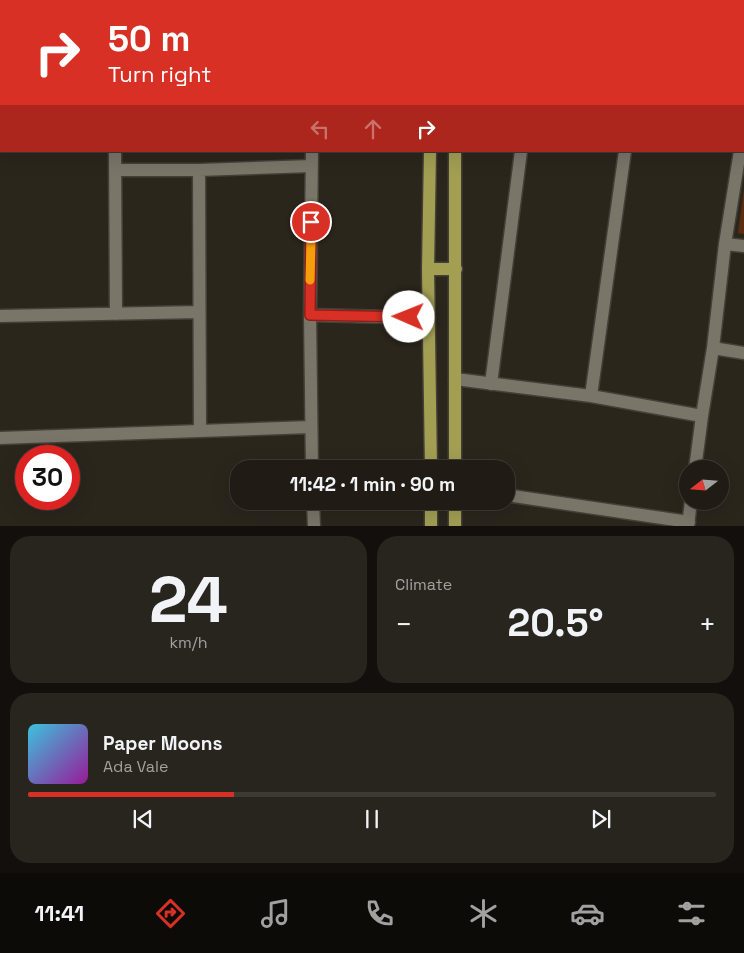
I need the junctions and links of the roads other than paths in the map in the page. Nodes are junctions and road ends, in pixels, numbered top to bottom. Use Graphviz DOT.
graph roads {
  1 [pos="115,152"];
  2 [pos="312,152"];
  3 [pos="430,152"];
  4 [pos="454,152"];
  5 [pos="521,152"];
  6 [pos="625,152"];
  7 [pos="740,152"];
  8 [pos="311,166"];
  9 [pos="116,170"];
  10 [pos="199,170"];
  11 [pos="725,244"];
  12 [pos="744,246"];
  13 [pos="428,269"];
  14 [pos="456,269"];
  15 [pos="199,312"];
  16 [pos="116,314"];
  17 [pos="310,315"];
  18 [pos="0,316"];
  19 [pos="429,318"];
  20 [pos="713,348"];
  21 [pos="744,353"];
  22 [pos="455,379"];
  23 [pos="491,384"];
  24 [pos="591,396"];
  25 [pos="702,416"];
  26 [pos="311,427"];
  27 [pos="200,431"];
  28 [pos="0,438"];
  29 [pos="312,460"];
  30 [pos="430,460"];
  31 [pos="455,460"];
  32 [pos="696,460"];
  33 [pos="515,496"];
  34 [pos="313,510"];
  35 [pos="431,510"];
  36 [pos="455,510"];
  37 [pos="690,510"];
  38 [pos="689,524"];
  39 [pos="314,526"];
  40 [pos="431,526"];
  41 [pos="455,526"];
  1 -- 9 [label="street"];
  2 -- 8 [label="street"];
  3 -- 13 [label="main road"];
  4 -- 14 [label="main road"];
  5 -- 23 [label="street"];
  6 -- 24 [label="street"];
  7 -- 11 [label="street"];
  8 -- 10 [label="street"];
  8 -- 17 [label="street"];
  9 -- 10 [label="street"];
  9 -- 16 [label="street"];
  10 -- 15 [label="street"];
  11 -- 12 [label="street"];
  11 -- 20 [label="street"];
  13 -- 14 [label="main road"];
  13 -- 19 [label="main road"];
  14 -- 22 [label="main road"];
  15 -- 16 [label="street"];
  15 -- 27 [label="street"];
  16 -- 18 [label="street"];
  17 -- 19 [label="street"];
  17 -- 26 [label="street"];
  19 -- 30 [label="main road"];
  20 -- 21 [label="street"];
  20 -- 25 [label="street"];
  22 -- 23 [label="street"];
  22 -- 31 [label="main road"];
  23 -- 24 [label="street"];
  24 -- 25 [label="street"];
  25 -- 32 [label="street"];
  26 -- 27 [label="street"];
  26 -- 29 [label="street"];
  27 -- 28 [label="street"];
  33 -- 38 [label="street"];
  34 -- 39 [label="street"];
  35 -- 40 [label="main road"];
  36 -- 41 [label="main road"];
  37 -- 38 [label="street"];
}
